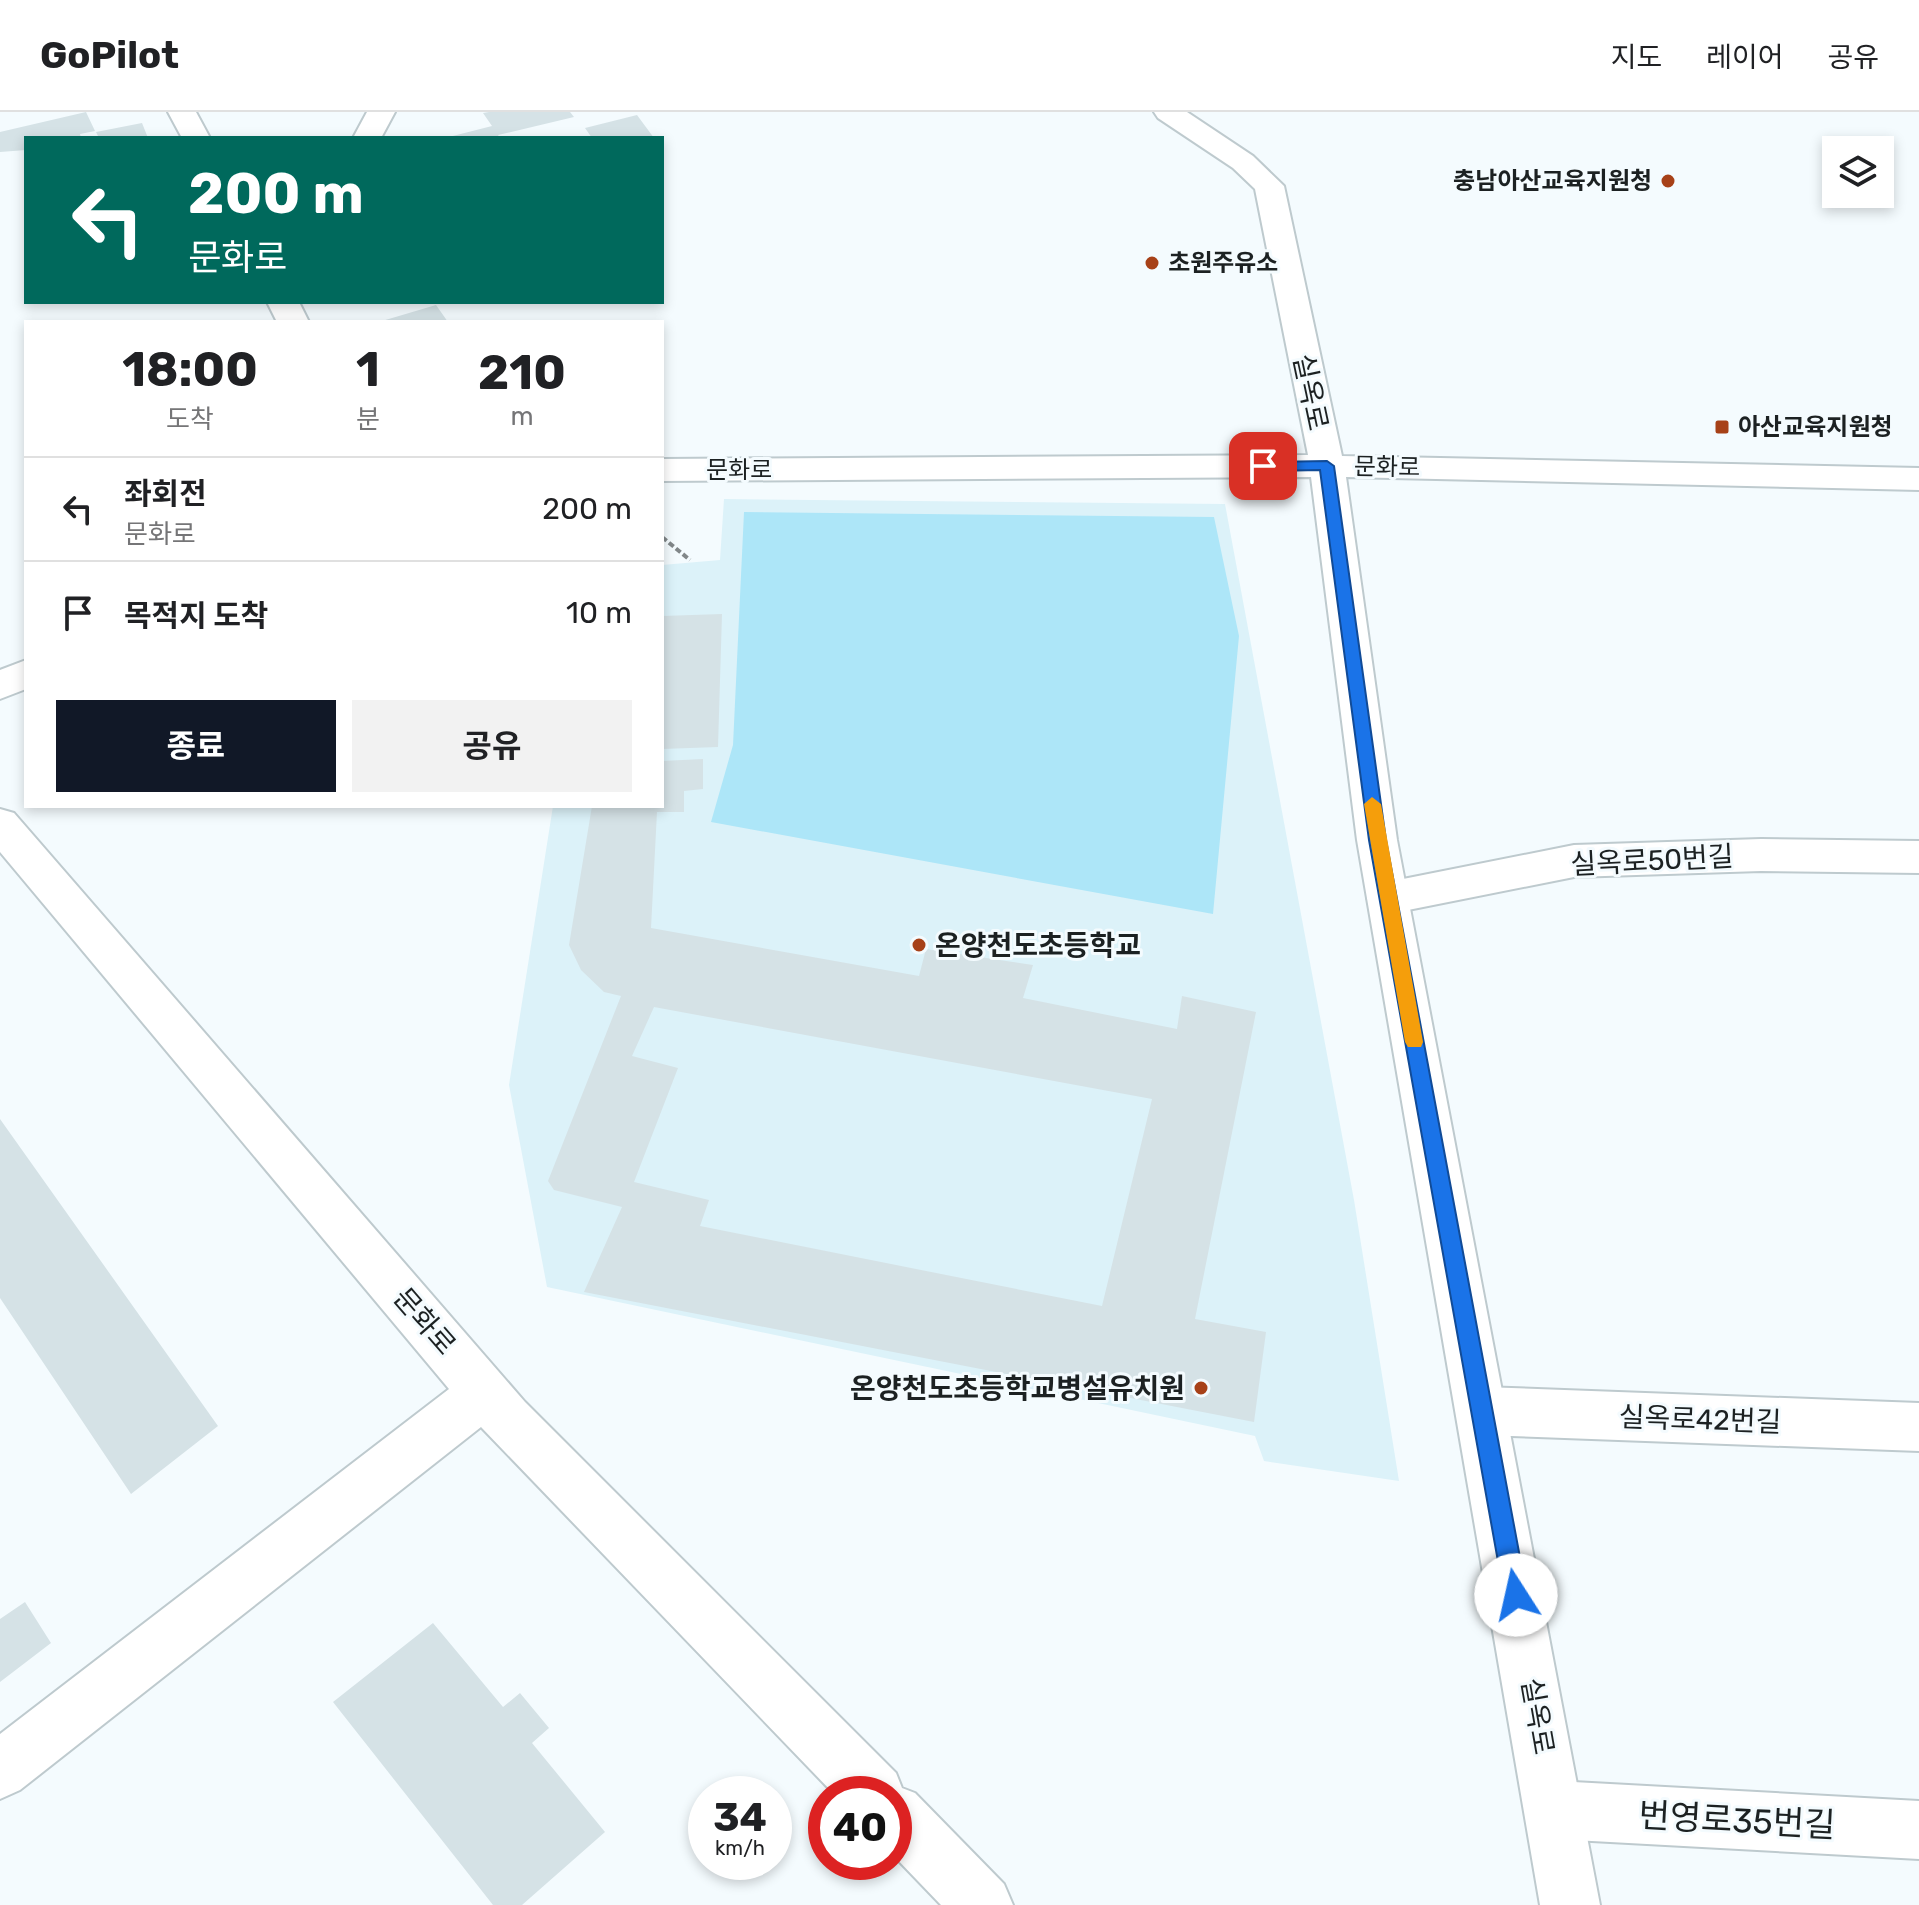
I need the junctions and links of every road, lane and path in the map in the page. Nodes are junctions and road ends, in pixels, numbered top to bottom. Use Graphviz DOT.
graph roads {
  1 [pos="182,112"];
  2 [pos="381,112"];
  3 [pos="1168,112"];
  4 [pos="195,136"];
  5 [pos="368,136"];
  6 [pos="1327,466"];
  7 [pos="664,470"];
  8 [pos="1919,479"];
  9 [pos="664,539"];
  10 [pos="690,560"];
  11 [pos="24,674"];
  12 [pos="0,686"];
  13 [pos="10,852"];
  14 [pos="1919,857"];
  15 [pos="1388,898"];
  16 [pos="485,1392"];
  17 [pos="1482,1411"];
  18 [pos="1919,1427"];
  19 [pos="0,1770"];
  20 [pos="857,1776"];
  21 [pos="1555,1810"];
  22 [pos="1919,1830"];
  23 [pos="912,1832"];
  24 [pos="983,1905"];
  25 [pos="1570,1905"];
  1 -- 4 [label="street"];
  2 -- 5 [label="street"];
  3 -- 6 [label="street, 실옥로"];
  6 -- 7 [label="street, 문화로"];
  6 -- 8 [label="street, 문화로"];
  6 -- 15 [label="street, 실옥로"];
  9 -- 10 [label="path"];
  11 -- 12 [label="street"];
  13 -- 16 [label="street, 문화로"];
  14 -- 15 [label="street, 실옥로50번길"];
  15 -- 17 [label="street, 실옥로"];
  16 -- 19 [label="street"];
  16 -- 20 [label="street, 문화로"];
  17 -- 18 [label="street, 실옥로42번길"];
  17 -- 21 [label="street, 실옥로"];
  21 -- 22 [label="street, 번영로35번길"];
  21 -- 25 [label="street, 실옥로"];
  23 -- 24 [label="street"];
}
